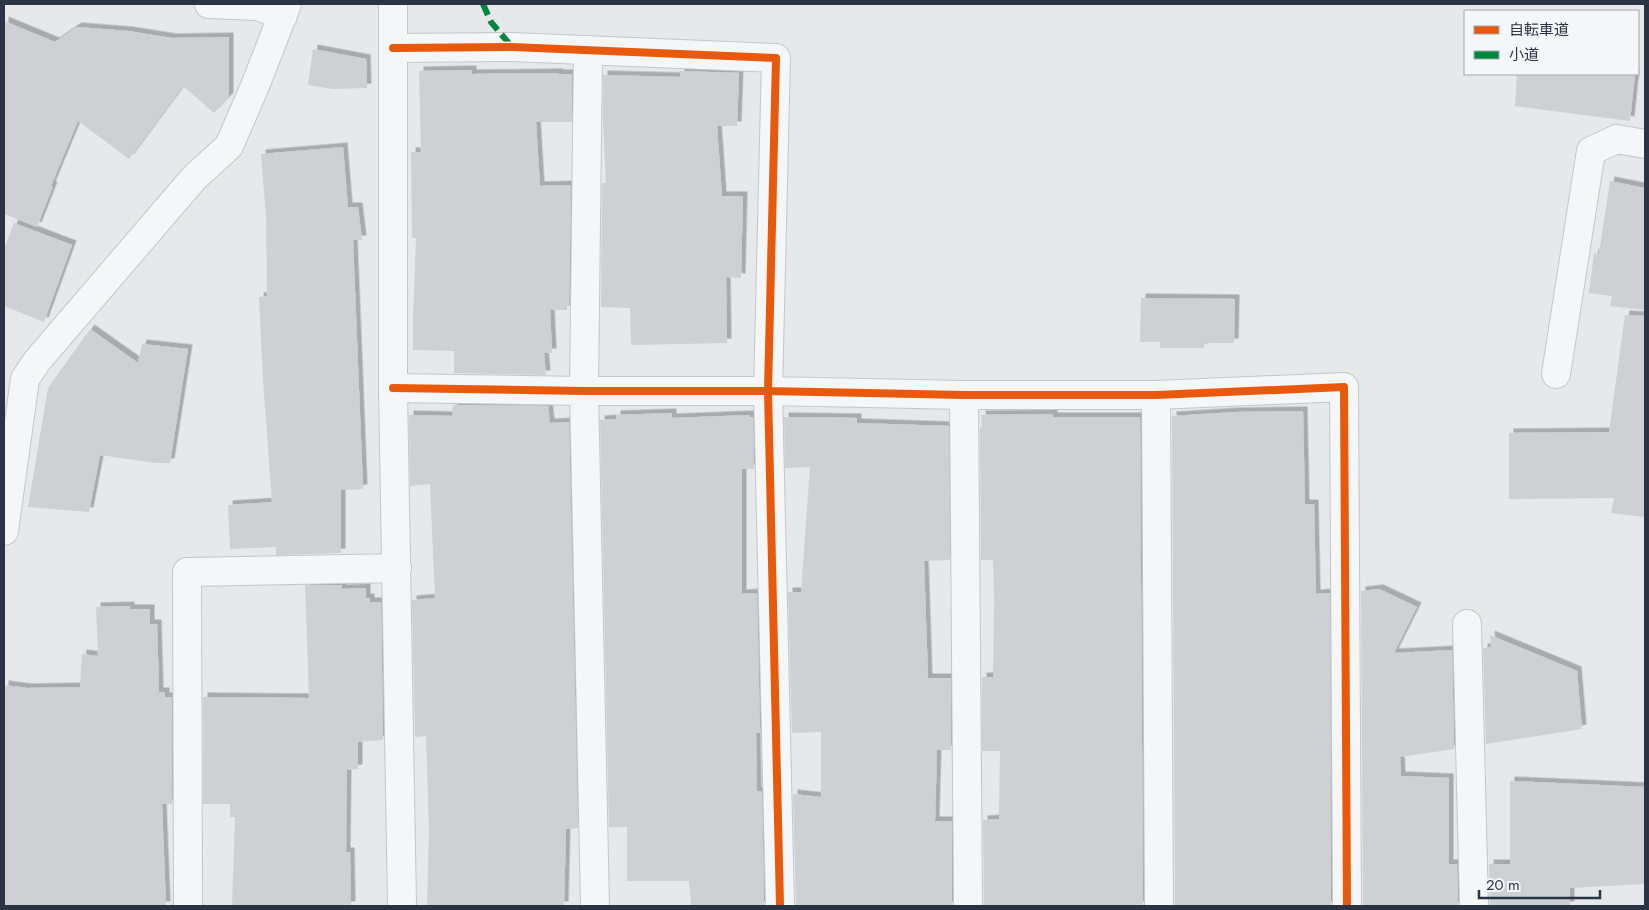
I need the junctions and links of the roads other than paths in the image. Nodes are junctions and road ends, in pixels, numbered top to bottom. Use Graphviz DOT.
graph roads {
  1 [pos="209,4"];
  2 [pos="393,4"];
  3 [pos="285,10"];
  4 [pos="393,48"];
  5 [pos="588,50"];
  6 [pos="1645,144"];
  7 [pos="1556,374"];
  8 [pos="15,376"];
  9 [pos="393,388"];
  10 [pos="584,391"];
  11 [pos="768,391"];
  12 [pos="964,395"];
  13 [pos="1156,395"];
  14 [pos="4,531"];
  15 [pos="397,568"];
  16 [pos="1467,624"];
  17 [pos="188,906"];
  18 [pos="402,906"];
  19 [pos="595,906"];
  20 [pos="780,906"];
  21 [pos="968,906"];
  22 [pos="1159,906"];
  23 [pos="1347,906"];
  24 [pos="1474,906"];
  1 -- 3 [label="street"];
  2 -- 4 [label="street"];
  3 -- 8 [label="street"];
  4 -- 5 [label="street"];
  4 -- 9 [label="street"];
  5 -- 10 [label="street"];
  5 -- 11 [label="street"];
  6 -- 7 [label="street"];
  8 -- 14 [label="street"];
  9 -- 10 [label="street"];
  9 -- 15 [label="street"];
  10 -- 11 [label="street"];
  10 -- 19 [label="street"];
  11 -- 12 [label="street"];
  11 -- 20 [label="street"];
  12 -- 13 [label="street"];
  12 -- 21 [label="street"];
  13 -- 22 [label="street"];
  13 -- 23 [label="street"];
  15 -- 17 [label="street"];
  15 -- 18 [label="street"];
  16 -- 24 [label="street"];
}
